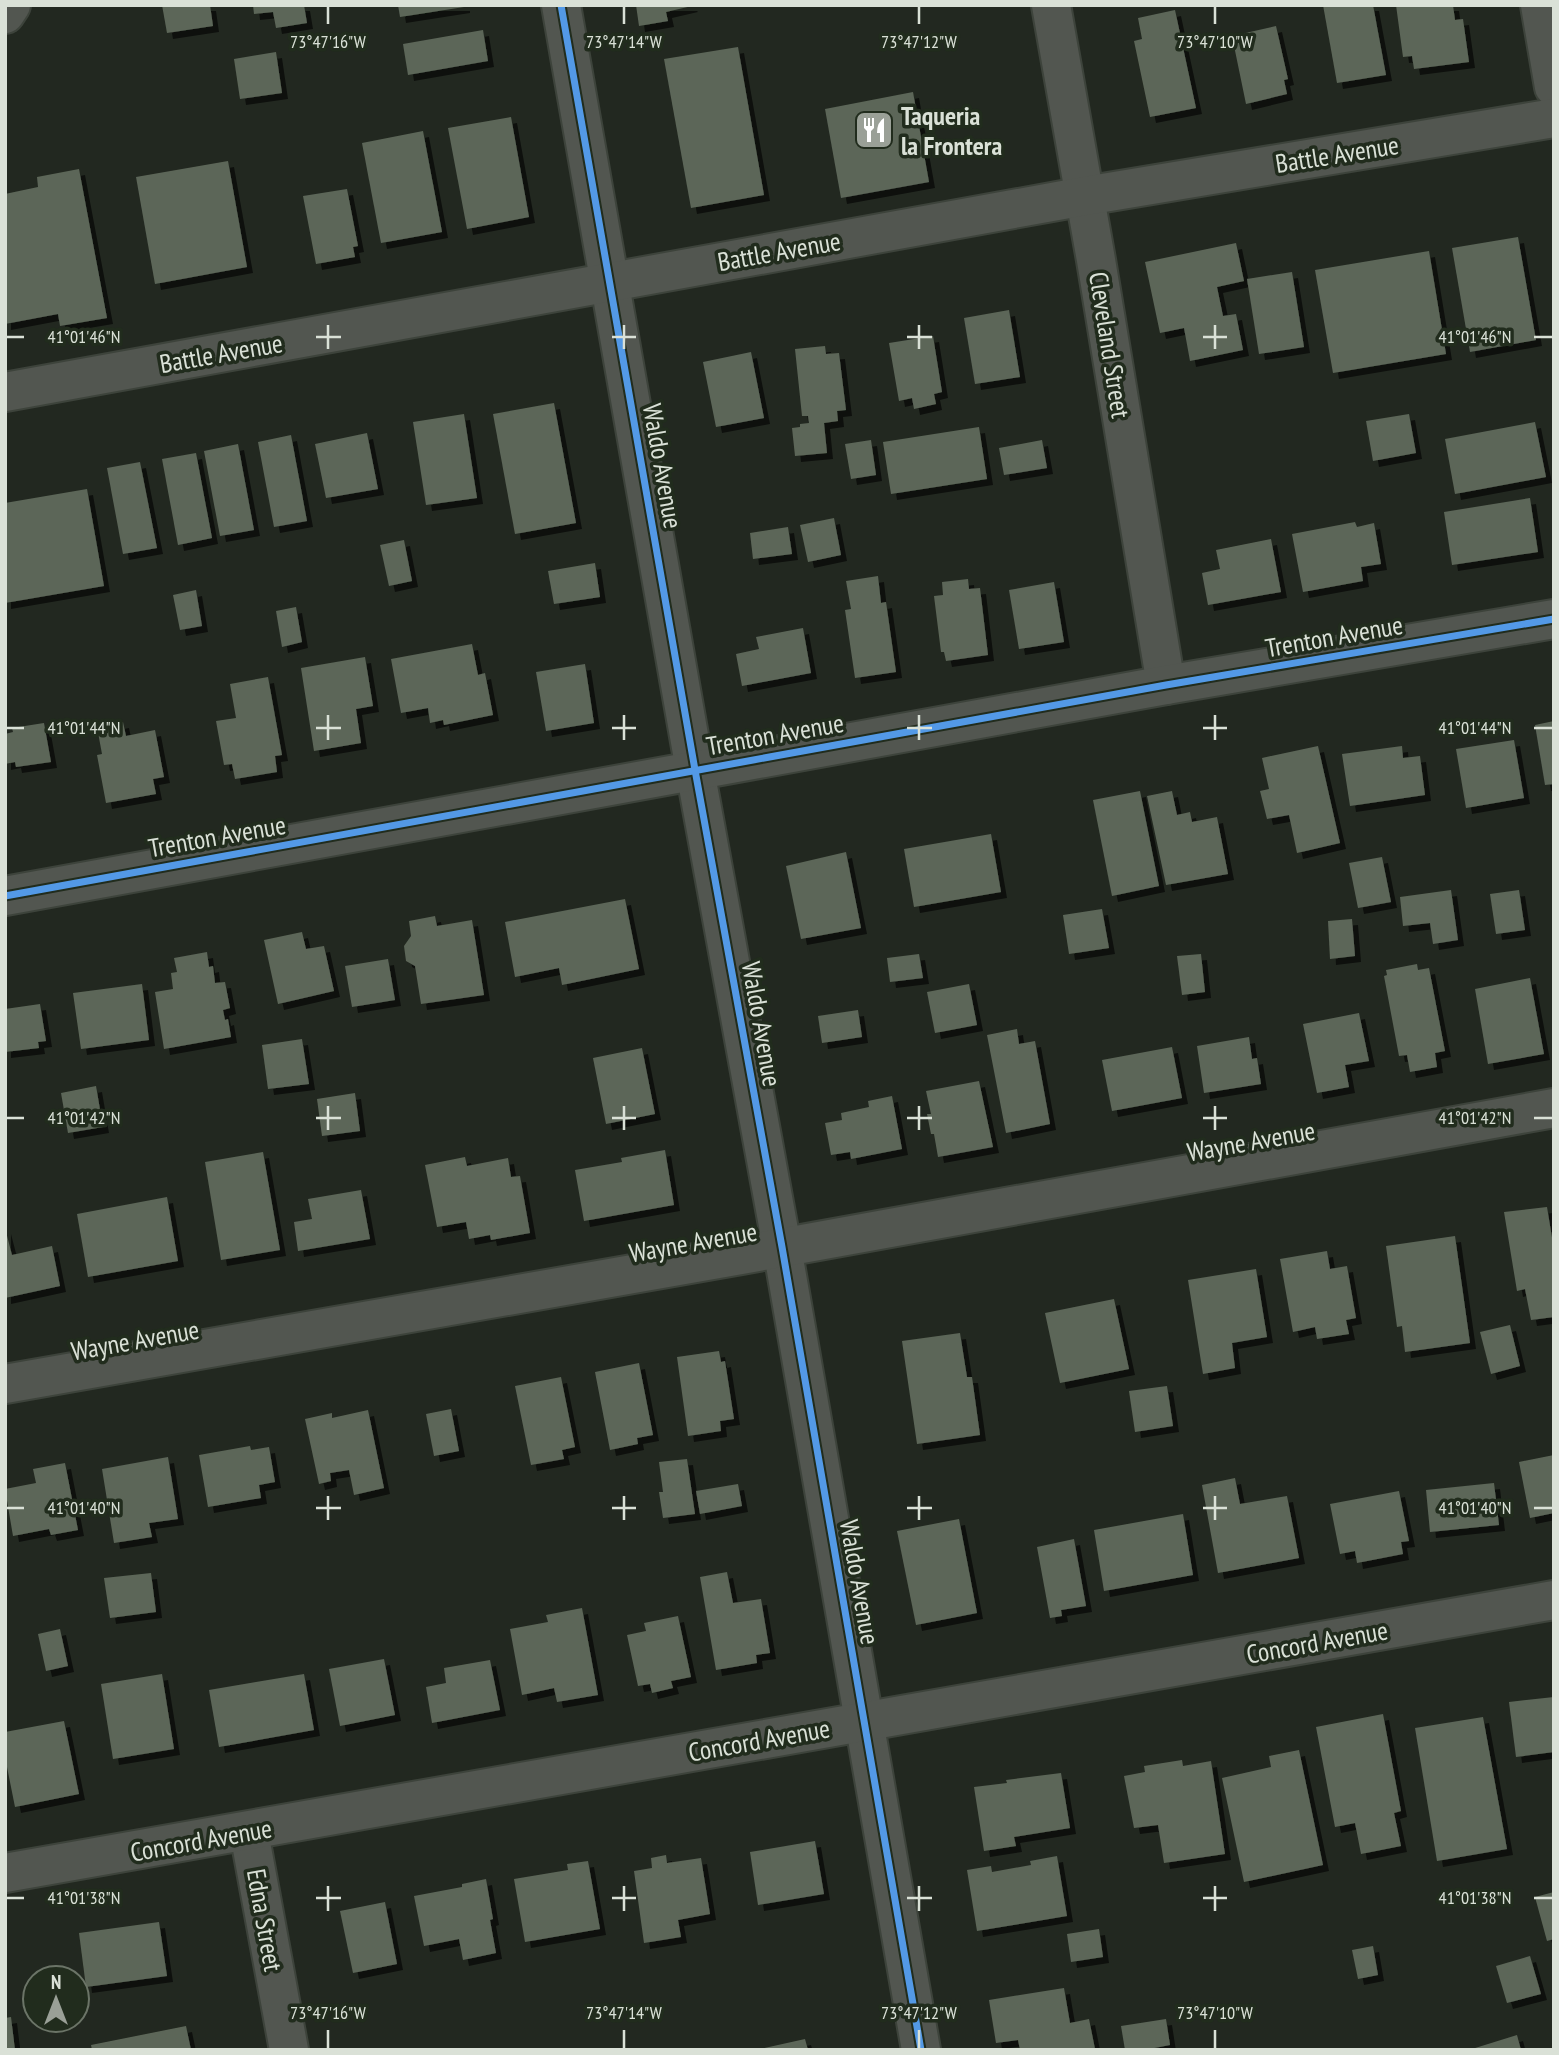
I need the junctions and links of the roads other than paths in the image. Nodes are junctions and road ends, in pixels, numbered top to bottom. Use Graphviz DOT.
graph roads {
  1 [pos="11,5"];
  2 [pos="561,5"];
  3 [pos="1051,5"];
  4 [pos="1539,5"];
  5 [pos="5,14"];
  6 [pos="1554,87"];
  7 [pos="1554,118"];
  8 [pos="1085,196"];
  9 [pos="610,282"];
  10 [pos="5,392"];
  11 [pos="1554,619"];
  12 [pos="1166,685"];
  13 [pos="695,770"];
  14 [pos="5,896"];
  15 [pos="1554,1108"];
  16 [pos="782,1247"];
  17 [pos="5,1384"];
  18 [pos="1554,1600"];
  19 [pos="863,1721"];
  20 [pos="249,1832"];
  21 [pos="5,1873"];
  22 [pos="289,2050"];
  23 [pos="921,2050"];
  1 -- 5 [label="street"];
  2 -- 9 [label="street, Waldo Avenue"];
  3 -- 8 [label="street, Cleveland Street"];
  4 -- 6 [label="street"];
  7 -- 8 [label="street, Battle Avenue"];
  8 -- 9 [label="street, Battle Avenue"];
  8 -- 12 [label="street, Cleveland Street"];
  9 -- 10 [label="street, Battle Avenue"];
  9 -- 13 [label="street, Waldo Avenue"];
  11 -- 12 [label="street, Trenton Avenue"];
  12 -- 13 [label="street, Trenton Avenue"];
  13 -- 14 [label="street, Trenton Avenue"];
  13 -- 16 [label="street, Waldo Avenue"];
  15 -- 16 [label="street, Wayne Avenue"];
  16 -- 17 [label="street, Wayne Avenue"];
  16 -- 19 [label="street, Waldo Avenue"];
  18 -- 19 [label="street, Concord Avenue"];
  19 -- 20 [label="street, Concord Avenue"];
  19 -- 23 [label="street, Waldo Avenue"];
  20 -- 21 [label="street, Concord Avenue"];
  20 -- 22 [label="street, Edna Street"];
}
